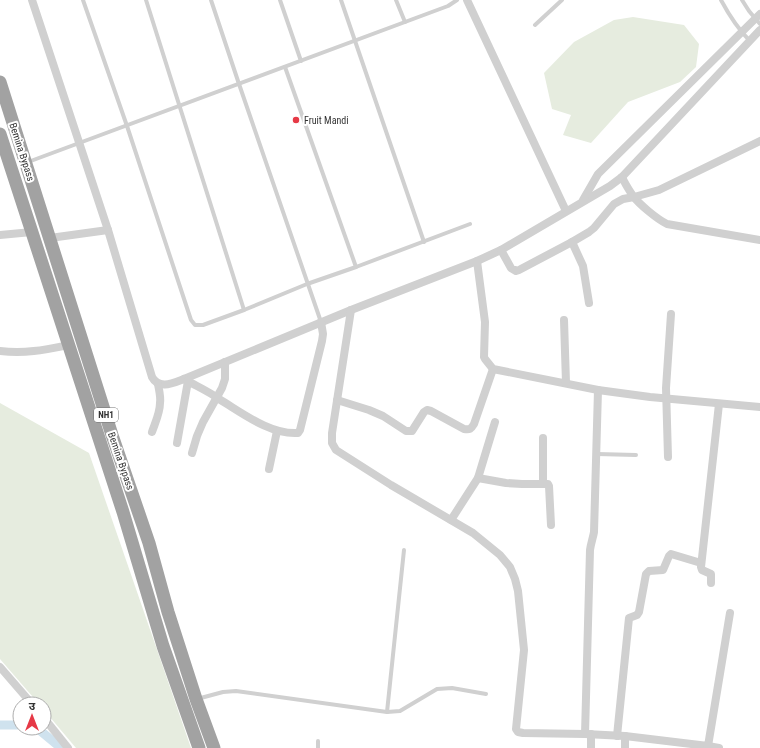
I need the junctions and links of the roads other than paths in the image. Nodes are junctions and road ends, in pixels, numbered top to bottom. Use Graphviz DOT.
graph roads {
  1 [pos="32,0"];
  2 [pos="83,0"];
  3 [pos="146,0"];
  4 [pos="211,0"];
  5 [pos="280,0"];
  6 [pos="341,0"];
  7 [pos="396,0"];
  8 [pos="457,0"];
  9 [pos="467,0"];
  10 [pos="562,0"];
  11 [pos="721,0"];
  12 [pos="742,0"];
  13 [pos="758,19"];
  14 [pos="405,22"];
  15 [pos="535,25"];
  16 [pos="760,30"];
  17 [pos="741,32"];
  18 [pos="356,40"];
  19 [pos="750,41"];
  20 [pos="300,61"];
  21 [pos="285,67"];
  22 [pos="0,82"];
  23 [pos="239,84"];
  24 [pos="180,106"];
  25 [pos="127,126"];
  26 [pos="0,134"];
  27 [pos="760,141"];
  28 [pos="80,144"];
  29 [pos="26,163"];
  30 [pos="622,177"];
  31 [pos="634,197"];
  32 [pos="582,203"];
  33 [pos="566,211"];
  34 [pos="470,224"];
  35 [pos="108,230"];
  36 [pos="32,232"];
  37 [pos="0,235"];
  38 [pos="50,238"];
  39 [pos="760,240"];
  40 [pos="424,242"];
  41 [pos="572,242"];
  42 [pos="501,250"];
  43 [pos="477,261"];
  44 [pos="356,267"];
  45 [pos="307,284"];
  46 [pos="589,303"];
  47 [pos="244,310"];
  48 [pos="352,310"];
  49 [pos="671,314"];
  50 [pos="564,320"];
  51 [pos="321,322"];
  52 [pos="69,345"];
  53 [pos="0,351"];
  54 [pos="225,362"];
  55 [pos="494,368"];
  56 [pos="186,380"];
  57 [pos="566,383"];
  58 [pos="158,384"];
  59 [pos="598,390"];
  60 [pos="218,398"];
  61 [pos="666,398"];
  62 [pos="337,400"];
  63 [pos="718,404"];
  64 [pos="760,407"];
  65 [pos="495,422"];
  66 [pos="278,431"];
  67 [pos="152,432"];
  68 [pos="544,438"];
  69 [pos="176,443"];
  70 [pos="192,453"];
  71 [pos="596,454"];
  72 [pos="636,455"];
  73 [pos="668,457"];
  74 [pos="269,469"];
  75 [pos="478,478"];
  76 [pos="543,484"];
  77 [pos="451,520"];
  78 [pos="551,525"];
  79 [pos="404,550"];
  80 [pos="702,562"];
  81 [pos="711,583"];
  82 [pos="730,613"];
  83 [pos="0,667"];
  84 [pos="486,694"];
  85 [pos="25,696"];
  86 [pos="196,699"];
  87 [pos="387,712"];
  88 [pos="52,728"];
  89 [pos="588,734"];
  90 [pos="621,736"];
  91 [pos="318,741"];
  92 [pos="708,746"];
  93 [pos="68,748"];
  94 [pos="199,748"];
  95 [pos="214,748"];
  96 [pos="318,748"];
  97 [pos="591,748"];
  98 [pos="625,748"];
  99 [pos="719,748"];
  1 -- 28 [label="street"];
  2 -- 25 [label="lane"];
  3 -- 24 [label="lane"];
  4 -- 23 [label="lane"];
  5 -- 20 [label="lane"];
  6 -- 18 [label="lane"];
  7 -- 14 [label="lane"];
  8 -- 14 [label="lane"];
  9 -- 33 [label="street"];
  10 -- 15 [label="lane"];
  11 -- 17 [label="lane"];
  12 -- 13 [label="lane"];
  13 -- 17 [label="street"];
  14 -- 18 [label="lane"];
  16 -- 19 [label="street"];
  17 -- 19 [label="lane"];
  17 -- 32 [label="street"];
  18 -- 20 [label="lane"];
  18 -- 40 [label="lane"];
  19 -- 30 [label="street"];
  20 -- 21 [label="lane"];
  21 -- 23 [label="lane"];
  21 -- 44 [label="lane"];
  22 -- 29 [label="highway, Bemina Bypass / NH1"];
  23 -- 24 [label="lane"];
  23 -- 45 [label="lane"];
  24 -- 25 [label="lane"];
  24 -- 47 [label="lane"];
  25 -- 28 [label="lane"];
  25 -- 47 [label="lane"];
  26 -- 36 [label="highway, Bemina Bypass / NH1"];
  27 -- 31 [label="street"];
  28 -- 29 [label="lane"];
  28 -- 35 [label="street"];
  29 -- 38 [label="highway, Bemina Bypass / NH1"];
  30 -- 31 [label="street"];
  30 -- 32 [label="street"];
  31 -- 39 [label="street"];
  31 -- 41 [label="street"];
  32 -- 33 [label="street"];
  33 -- 42 [label="street"];
  34 -- 40 [label="lane"];
  35 -- 38 [label="street"];
  35 -- 58 [label="street"];
  36 -- 37 [label="street"];
  36 -- 52 [label="highway, Bemina Bypass / NH1"];
  38 -- 86 [label="highway, Bemina Bypass / NH1"];
  40 -- 44 [label="lane"];
  41 -- 42 [label="street"];
  41 -- 46 [label="street"];
  42 -- 43 [label="street"];
  43 -- 48 [label="street"];
  43 -- 55 [label="street"];
  44 -- 45 [label="lane"];
  45 -- 47 [label="lane"];
  45 -- 51 [label="lane"];
  48 -- 51 [label="street"];
  48 -- 62 [label="street"];
  49 -- 61 [label="street"];
  50 -- 57 [label="street"];
  51 -- 54 [label="street"];
  51 -- 66 [label="street"];
  52 -- 53 [label="street"];
  52 -- 94 [label="highway, Bemina Bypass / NH1"];
  54 -- 56 [label="street"];
  54 -- 60 [label="street"];
  55 -- 57 [label="street"];
  55 -- 62 [label="street"];
  56 -- 58 [label="street"];
  56 -- 60 [label="street"];
  56 -- 69 [label="street"];
  57 -- 59 [label="street"];
  58 -- 67 [label="street"];
  59 -- 61 [label="street"];
  59 -- 71 [label="street"];
  60 -- 66 [label="street"];
  60 -- 70 [label="street"];
  61 -- 63 [label="street"];
  61 -- 73 [label="street"];
  62 -- 77 [label="street"];
  63 -- 64 [label="street"];
  63 -- 80 [label="street"];
  65 -- 75 [label="street"];
  66 -- 74 [label="street"];
  68 -- 76 [label="street"];
  71 -- 72 [label="lane"];
  71 -- 89 [label="street"];
  75 -- 76 [label="street"];
  75 -- 77 [label="street"];
  76 -- 78 [label="street"];
  77 -- 89 [label="street"];
  79 -- 87 [label="lane"];
  80 -- 81 [label="street"];
  80 -- 90 [label="street"];
  82 -- 92 [label="street"];
  83 -- 85 [label="street"];
  84 -- 87 [label="lane"];
  86 -- 87 [label="lane"];
  86 -- 95 [label="highway, Bemina Bypass / NH1"];
  88 -- 93 [label="street"];
  89 -- 90 [label="street"];
  89 -- 97 [label="street"];
  90 -- 92 [label="street"];
  90 -- 98 [label="street"];
  91 -- 96 [label="lane"];
  92 -- 99 [label="street"];
}
